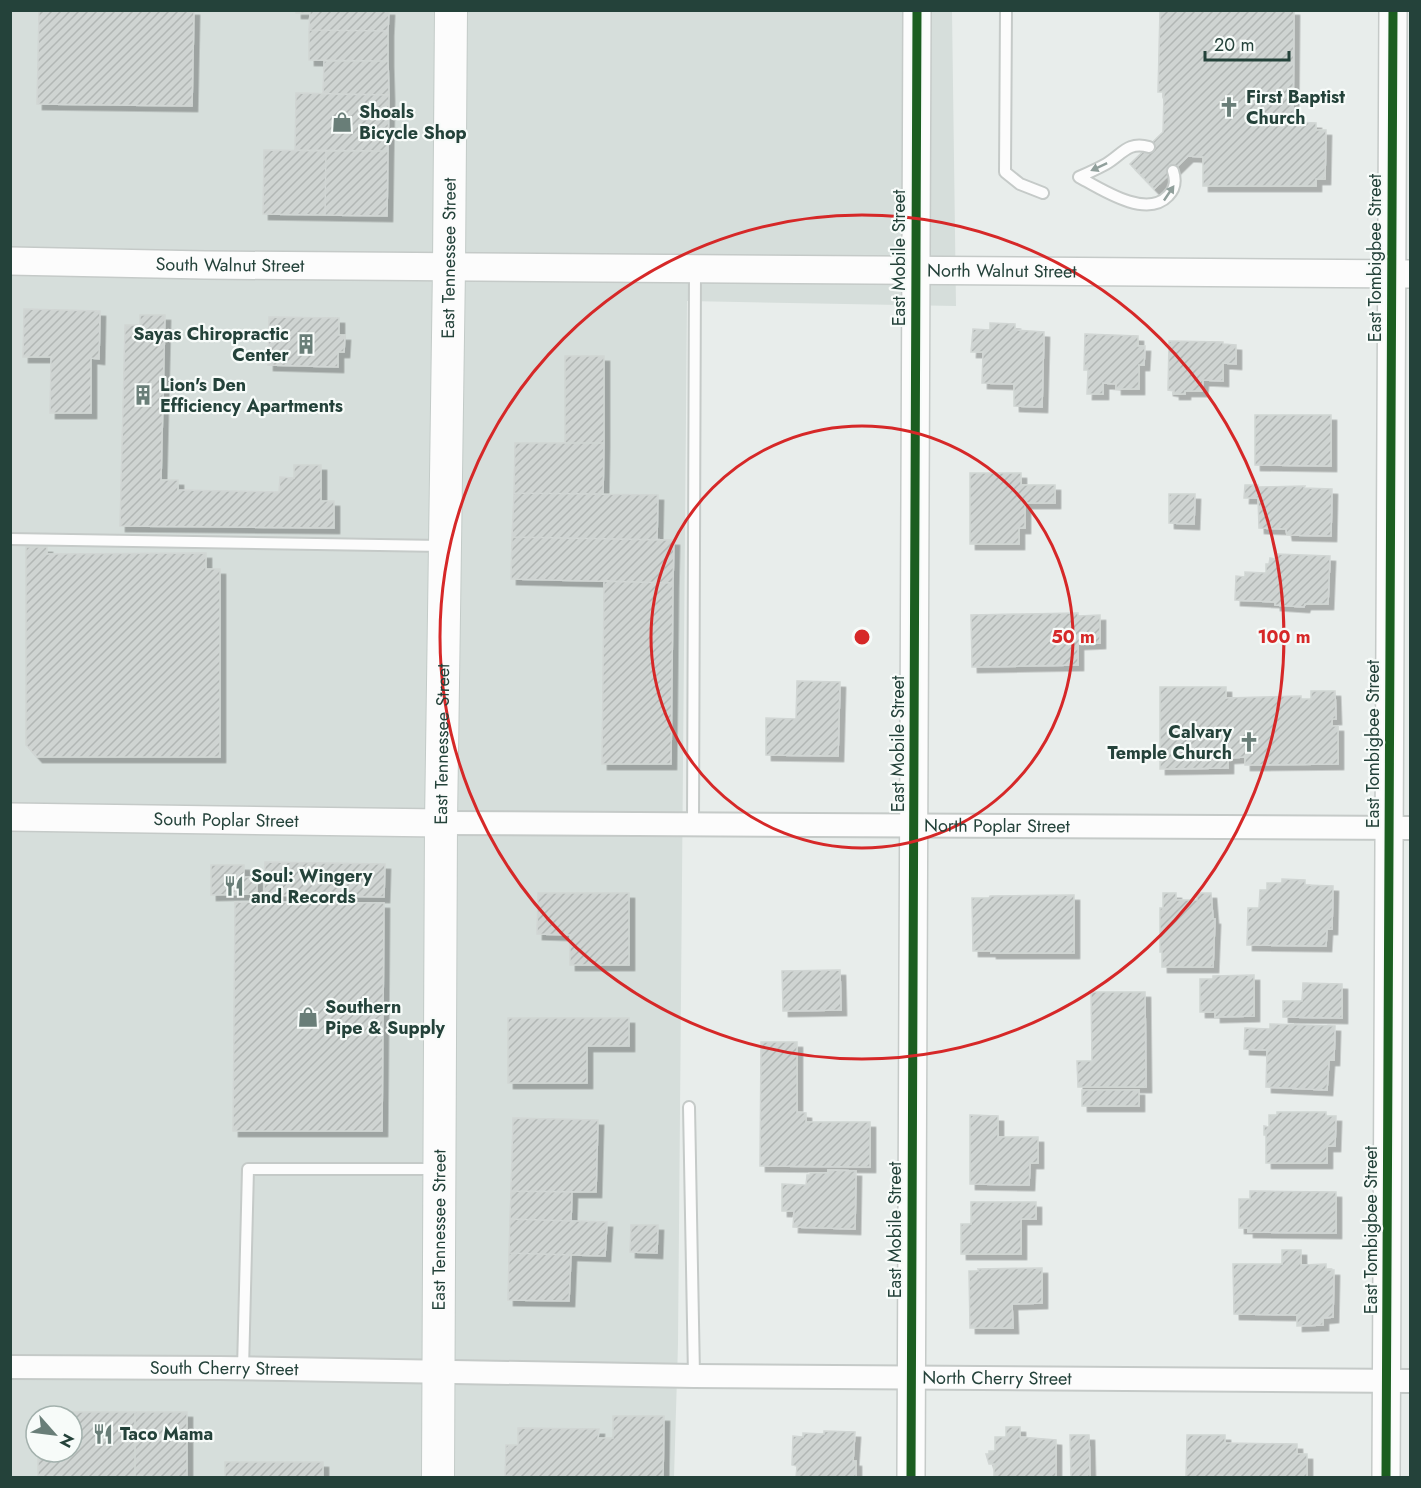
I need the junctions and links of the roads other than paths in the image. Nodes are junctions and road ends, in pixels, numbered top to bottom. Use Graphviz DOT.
graph roads {
  1 [pos="451,10"];
  2 [pos="917,10"];
  3 [pos="1006,10"];
  4 [pos="1393,10"];
  5 [pos="1149,147"];
  6 [pos="1173,171"];
  7 [pos="1044,193"];
  8 [pos="10,261"];
  9 [pos="449,267"];
  10 [pos="695,270"];
  11 [pos="915,271"];
  12 [pos="1401,274"];
  13 [pos="10,539"];
  14 [pos="445,546"];
  15 [pos="10,817"];
  16 [pos="441,823"];
  17 [pos="693,824"];
  18 [pos="914,826"];
  19 [pos="1400,828"];
  20 [pos="689,1107"];
  21 [pos="440,1169"];
  22 [pos="10,1367"];
  23 [pos="243,1369"];
  24 [pos="439,1371"];
  25 [pos="694,1376"];
  26 [pos="911,1378"];
  27 [pos="1398,1381"];
  28 [pos="438,1478"];
  29 [pos="911,1478"];
  30 [pos="1386,1478"];
  1 -- 9 [label="main road, East Tennessee Street"];
  2 -- 11 [label="street, East Mobile Street"];
  3 -- 7 [label="lane"];
  4 -- 12 [label="street, East Tombigbee Street"];
  5 -- 6 [label="lane, one-way"];
  8 -- 9 [label="street, South Walnut Street"];
  9 -- 10 [label="street, North Walnut Street"];
  9 -- 14 [label="main road, East Tennessee Street"];
  10 -- 11 [label="street, North Walnut Street"];
  10 -- 17 [label="lane"];
  11 -- 12 [label="street, North Walnut Street"];
  11 -- 18 [label="street, East Mobile Street"];
  12 -- 19 [label="street, East Tombigbee Street"];
  13 -- 14 [label="lane"];
  14 -- 16 [label="main road, East Tennessee Street"];
  15 -- 16 [label="street, South Poplar Street"];
  16 -- 17 [label="street, North Poplar Street"];
  16 -- 21 [label="main road, East Tennessee Street"];
  17 -- 18 [label="street, North Poplar Street"];
  18 -- 19 [label="street, North Poplar Street"];
  18 -- 26 [label="street, East Mobile Street"];
  19 -- 27 [label="street, East Tombigbee Street"];
  20 -- 25 [label="lane"];
  21 -- 23 [label="lane"];
  21 -- 24 [label="main road, East Tennessee Street"];
  22 -- 23 [label="street, South Cherry Street"];
  23 -- 24 [label="street, South Cherry Street"];
  24 -- 25 [label="street, North Cherry Street"];
  24 -- 28 [label="main road, East Tennessee Street"];
  25 -- 26 [label="street, North Cherry Street"];
  26 -- 27 [label="street, North Cherry Street"];
  26 -- 29 [label="street, East Mobile Street"];
  27 -- 30 [label="street, East Tombigbee Street"];
}
